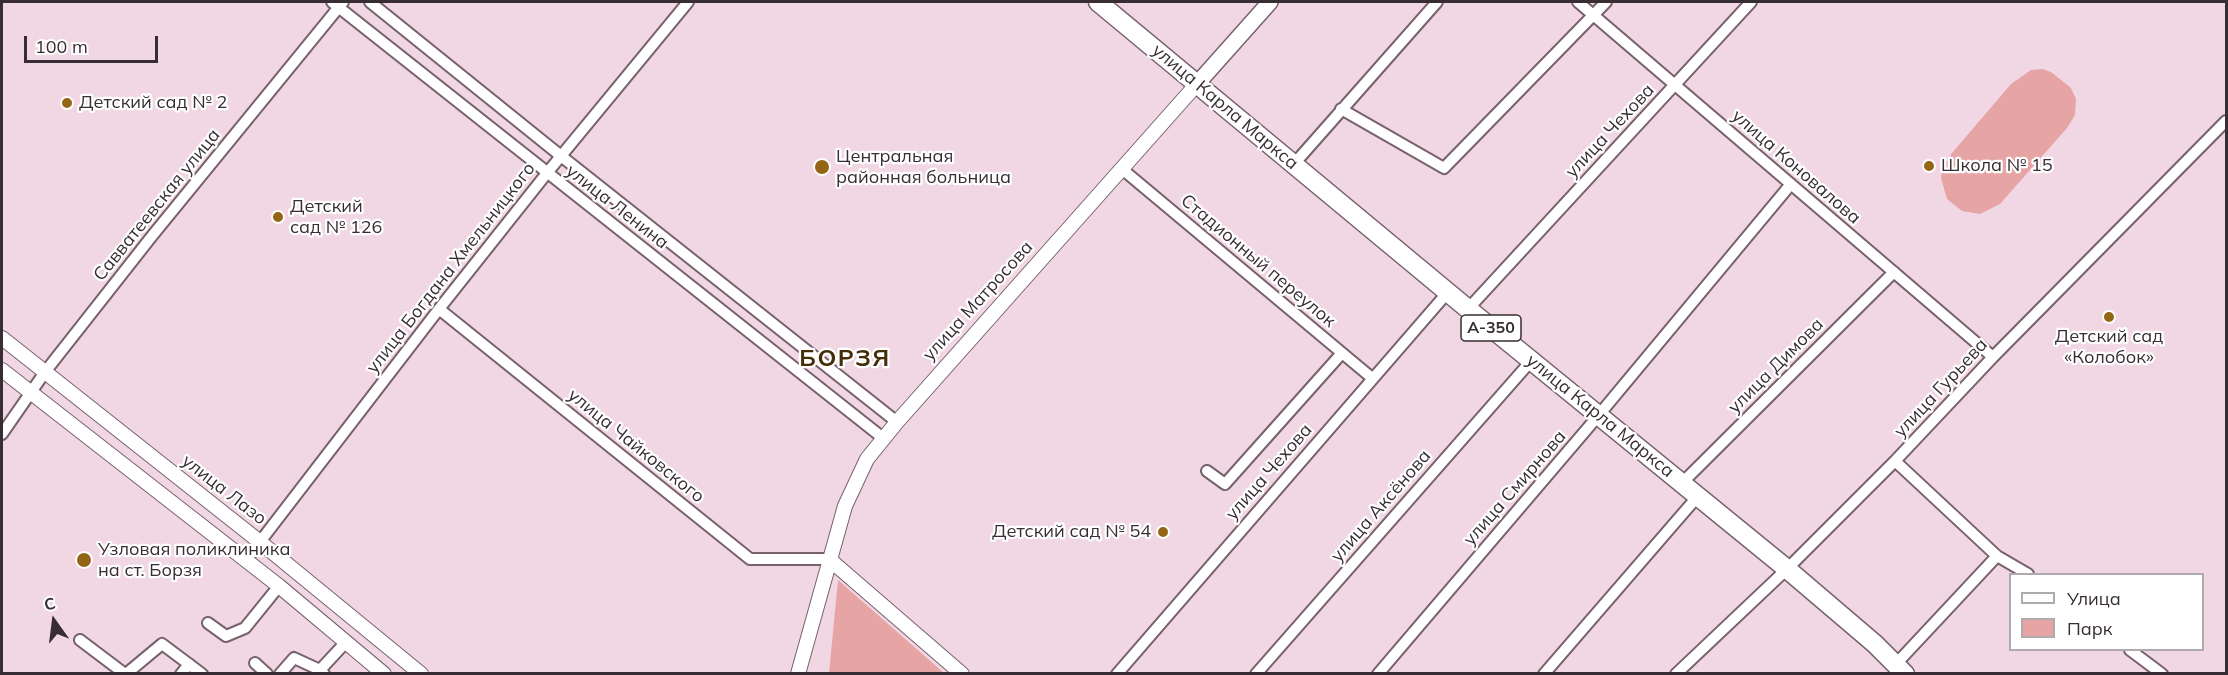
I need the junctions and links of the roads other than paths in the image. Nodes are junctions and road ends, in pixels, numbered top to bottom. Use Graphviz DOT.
graph roads {
  1 [pos="370,2"];
  2 [pos="688,2"];
  3 [pos="1098,2"];
  4 [pos="1270,2"];
  5 [pos="1437,2"];
  6 [pos="1578,2"];
  7 [pos="1606,2"];
  8 [pos="1751,2"];
  9 [pos="338,3"];
  10 [pos="1593,15"];
  11 [pos="1197,84"];
  12 [pos="1675,85"];
  13 [pos="1341,109"];
  14 [pos="2226,121"];
  15 [pos="561,156"];
  16 [pos="1294,164"];
  17 [pos="1122,169"];
  18 [pos="547,173"];
  19 [pos="1791,184"];
  20 [pos="1894,272"];
  21 [pos="1448,292"];
  22 [pos="439,309"];
  23 [pos="1468,309"];
  24 [pos="2,338"];
  25 [pos="1342,353"];
  26 [pos="1993,357"];
  27 [pos="1531,361"];
  28 [pos="2,370"];
  29 [pos="45,372"];
  30 [pos="1372,378"];
  31 [pos="30,392"];
  32 [pos="1598,416"];
  33 [pos="897,422"];
  34 [pos="2,434"];
  35 [pos="883,438"];
  36 [pos="1895,461"];
  37 [pos="1207,471"];
  38 [pos="1682,483"];
  39 [pos="1698,496"];
  40 [pos="260,542"];
  41 [pos="1997,556"];
  42 [pos="829,559"];
  43 [pos="246,560"];
  44 [pos="1787,569"];
  45 [pos="2026,573"];
  46 [pos="279,586"];
  47 [pos="208,623"];
  48 [pos="80,640"];
  49 [pos="346,642"];
  50 [pos="2131,651"];
  51 [pos="255,663"];
  52 [pos="189,664"];
  53 [pos="1900,669"];
  54 [pos="322,672"];
  55 [pos="126,674"];
  56 [pos="180,674"];
  57 [pos="202,674"];
  58 [pos="267,674"];
  59 [pos="280,674"];
  60 [pos="384,674"];
  61 [pos="421,674"];
  62 [pos="798,674"];
  63 [pos="962,674"];
  64 [pos="1117,674"];
  65 [pos="1256,674"];
  66 [pos="1378,674"];
  67 [pos="1544,674"];
  68 [pos="1676,674"];
  69 [pos="2162,674"];
  1 -- 15 [label="street, улица Ленина"];
  2 -- 15 [label="street, улица Богдана Хмельницкого"];
  3 -- 11 [label="highway, улица Карла Маркса / А-350"];
  4 -- 11 [label="main road, улица Матросова"];
  5 -- 13 [label="street"];
  6 -- 10 [label="street, улица Коновалова"];
  7 -- 10 [label="street"];
  8 -- 12 [label="street, улица Чехова"];
  9 -- 18 [label="street, улица Ленина"];
  9 -- 29 [label="street, Савватеевская улица"];
  10 -- 12 [label="street, улица Коновалова"];
  10 -- 13 [label="street"];
  11 -- 16 [label="highway, улица Карла Маркса / А-350"];
  11 -- 17 [label="street, улица Матросова"];
  12 -- 19 [label="street, улица Коновалова"];
  12 -- 23 [label="street, улица Чехова"];
  13 -- 16 [label="street"];
  14 -- 26 [label="street, улица Гурьева"];
  15 -- 18 [label="street, улица Богдана Хмельницкого"];
  15 -- 33 [label="street, улица Ленина"];
  16 -- 21 [label="highway, улица Карла Маркса / А-350"];
  17 -- 25 [label="street, Стадионный переулок"];
  17 -- 33 [label="street, улица Матросова"];
  18 -- 22 [label="street, улица Богдана Хмельницкого"];
  18 -- 35 [label="street, улица Ленина"];
  19 -- 20 [label="street, улица Коновалова"];
  19 -- 32 [label="street, улица Смирнова"];
  20 -- 26 [label="street, улица Коновалова"];
  20 -- 38 [label="street, улица Димова"];
  21 -- 23 [label="highway, улица Карла Маркса / А-350"];
  21 -- 30 [label="street, улица Чехова"];
  22 -- 40 [label="street, улица Богдана Хмельницкого"];
  22 -- 42 [label="street, улица Чайковского"];
  23 -- 27 [label="highway, улица Карла Маркса / А-350"];
  24 -- 29 [label="street, улица Лазо"];
  25 -- 30 [label="street, Стадионный переулок"];
  25 -- 37 [label="street, улица Чехова"];
  26 -- 36 [label="street, улица Гурьева"];
  27 -- 32 [label="highway, улица Карла Маркса / А-350"];
  27 -- 65 [label="street, улица Аксёнова"];
  28 -- 31 [label="street"];
  29 -- 31 [label="street, Савватеевская улица"];
  29 -- 40 [label="street, улица Лазо"];
  30 -- 64 [label="street, улица Чехова"];
  31 -- 34 [label="street, Савватеевская улица"];
  31 -- 43 [label="street"];
  32 -- 38 [label="highway, улица Карла Маркса / А-350"];
  32 -- 66 [label="street, улица Смирнова"];
  33 -- 35 [label="street, улица Матросова"];
  35 -- 42 [label="street, улица Матросова"];
  36 -- 41 [label="street"];
  36 -- 44 [label="street, улица Гурьева"];
  38 -- 39 [label="highway, улица Карла Маркса / А-350"];
  39 -- 44 [label="highway, улица Карла Маркса / А-350"];
  39 -- 67 [label="street"];
  40 -- 43 [label="street, улица Богдана Хмельницкого"];
  40 -- 61 [label="street, улица Лазо"];
  41 -- 45 [label="street"];
  41 -- 53 [label="street"];
  42 -- 62 [label="street, улица Матросова"];
  42 -- 63 [label="street"];
  43 -- 46 [label="street"];
  44 -- 53 [label="highway, улица Карла Маркса / А-350"];
  44 -- 68 [label="street, улица Гурьева"];
  46 -- 47 [label="street"];
  46 -- 49 [label="street"];
  48 -- 55 [label="street"];
  49 -- 54 [label="street"];
  49 -- 60 [label="street"];
  50 -- 69 [label="street"];
  51 -- 58 [label="street"];
  52 -- 55 [label="street"];
  52 -- 56 [label="street"];
  52 -- 57 [label="street"];
  54 -- 59 [label="street"];
}
